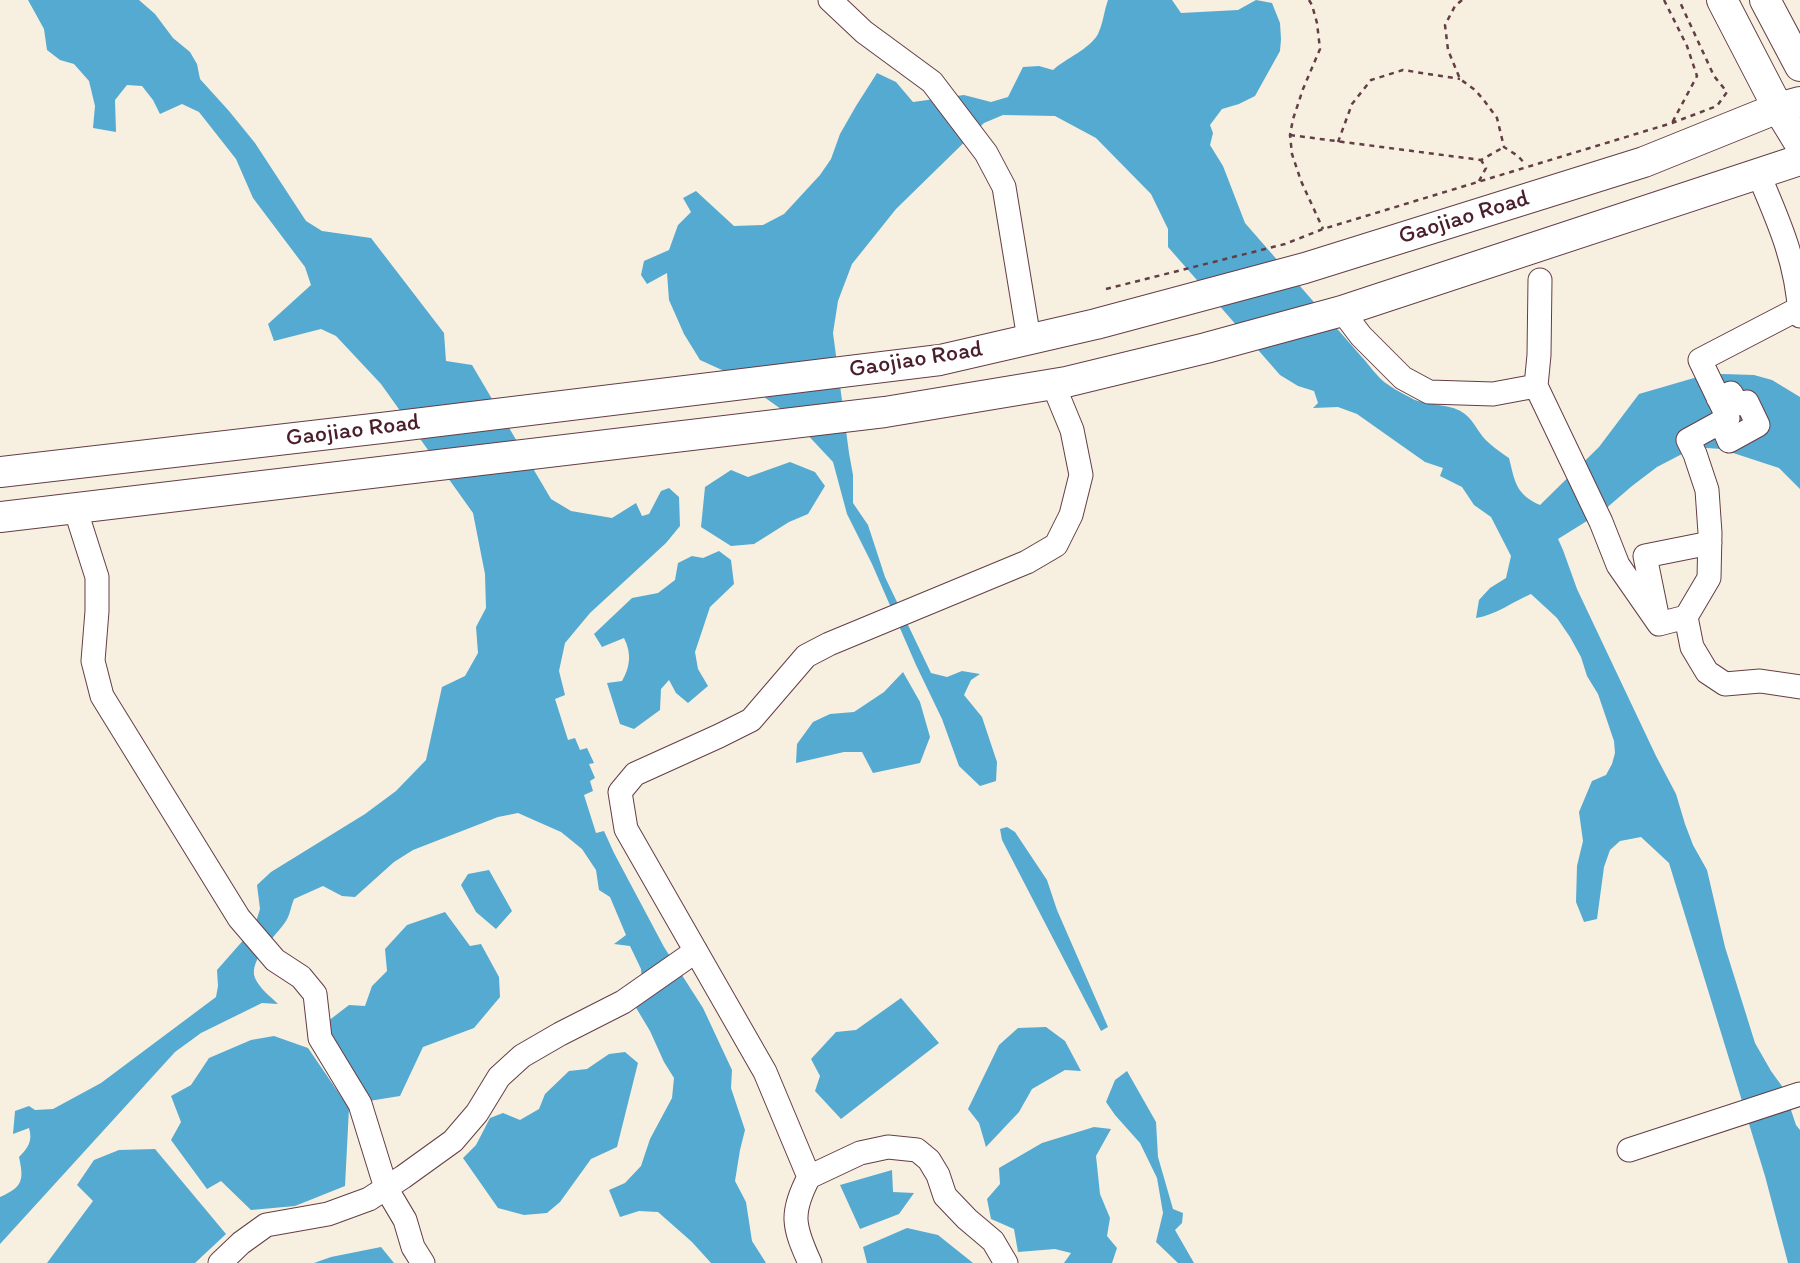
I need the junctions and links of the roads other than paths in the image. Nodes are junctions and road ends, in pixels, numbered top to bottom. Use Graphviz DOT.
graph roads {
  1 [pos="830,0"];
  2 [pos="1722,0"];
  3 [pos="1765,0"];
  4 [pos="1800,66"];
  5 [pos="1789,105"];
  6 [pos="1800,144"];
  7 [pos="1800,160"];
  8 [pos="1758,173"];
  9 [pos="1540,280"];
  10 [pos="1800,308"];
  11 [pos="1342,311"];
  12 [pos="1800,316"];
  13 [pos="1029,340"];
  14 [pos="1053,384"];
  15 [pos="1536,386"];
  16 [pos="0,472"];
  17 [pos="75,508"];
  18 [pos="0,517"];
  19 [pos="1710,543"];
  20 [pos="1686,617"];
  21 [pos="1659,624"];
  22 [pos="1800,687"];
  23 [pos="696,951"];
  24 [pos="1795,1096"];
  25 [pos="1629,1150"];
  26 [pos="809,1177"];
  27 [pos="386,1188"];
  28 [pos="219,1263"];
  29 [pos="424,1263"];
  30 [pos="810,1263"];
  31 [pos="1006,1263"];
  1 -- 13 [label="street"];
  2 -- 5 [label="main road"];
  3 -- 4 [label="main road"];
  5 -- 6 [label="main road"];
  5 -- 13 [label="main road, Gaojiao Road"];
  7 -- 8 [label="main road, Gaojiao Road"];
  8 -- 10 [label="street"];
  8 -- 11 [label="main road, Gaojiao Road"];
  9 -- 15 [label="street"];
  10 -- 12 [label="street"];
  10 -- 19 [label="street"];
  11 -- 14 [label="main road, Gaojiao Road"];
  11 -- 15 [label="street"];
  13 -- 16 [label="main road, Gaojiao Road"];
  14 -- 17 [label="main road, Gaojiao Road"];
  14 -- 23 [label="street"];
  15 -- 21 [label="street"];
  17 -- 18 [label="main road, Gaojiao Road"];
  17 -- 27 [label="street"];
  19 -- 20 [label="street"];
  19 -- 21 [label="street"];
  20 -- 21 [label="street"];
  20 -- 22 [label="street"];
  23 -- 26 [label="street"];
  23 -- 27 [label="street"];
  24 -- 25 [label="street"];
  26 -- 30 [label="street"];
  26 -- 31 [label="street"];
  27 -- 28 [label="street"];
  27 -- 29 [label="street"];
}
